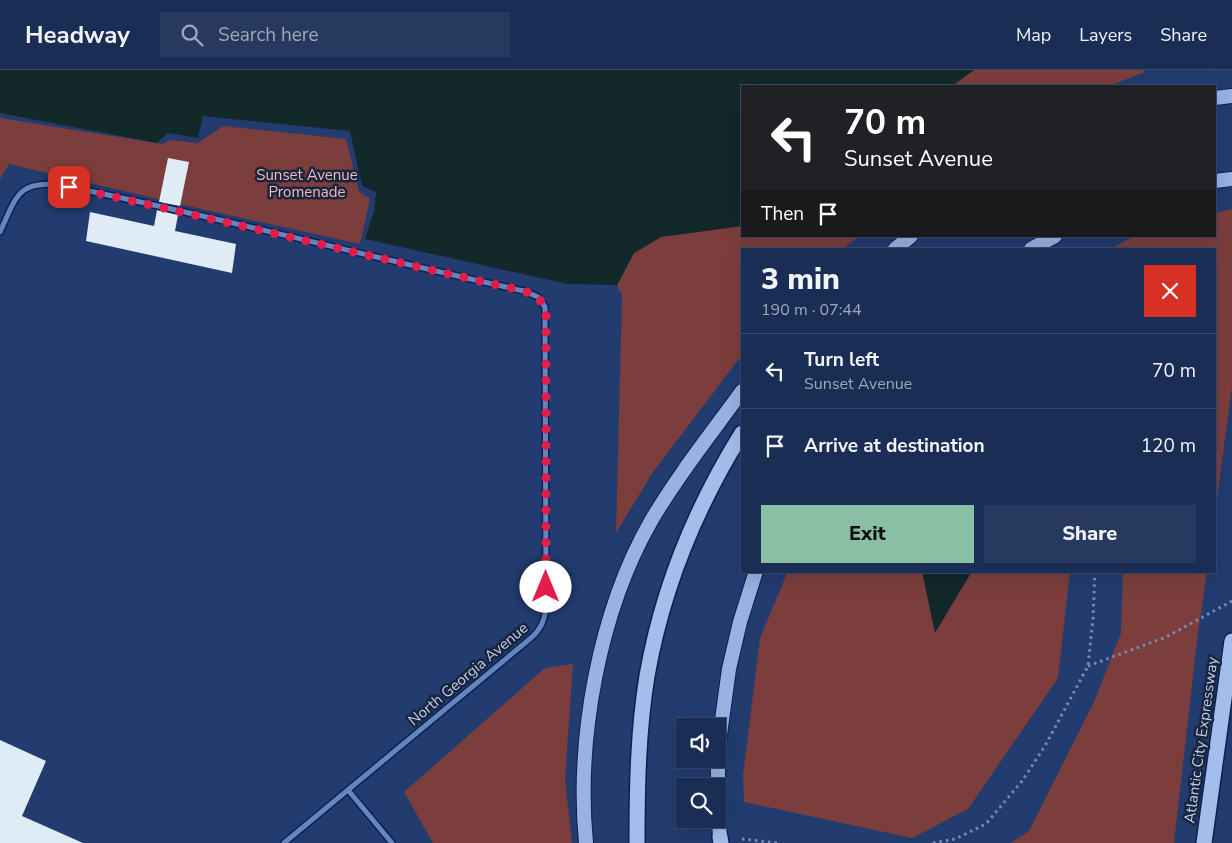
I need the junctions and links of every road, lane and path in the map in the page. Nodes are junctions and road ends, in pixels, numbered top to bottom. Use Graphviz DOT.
graph roads {
  1 [pos="1232,96"];
  2 [pos="1216,98"];
  3 [pos="1232,179"];
  4 [pos="1216,182"];
  5 [pos="2,223"];
  6 [pos="0,232"];
  7 [pos="910,237"];
  8 [pos="1053,237"];
  9 [pos="896,248"];
  10 [pos="1033,248"];
  11 [pos="741,392"];
  12 [pos="741,435"];
  13 [pos="755,573"];
  14 [pos="1095,573"];
  15 [pos="1232,601"];
  16 [pos="1231,646"];
  17 [pos="1088,666"];
  18 [pos="718,778"];
  19 [pos="348,790"];
  20 [pos="721,840"];
  21 [pos="284,843"];
  22 [pos="392,843"];
  23 [pos="586,843"];
  24 [pos="637,843"];
  25 [pos="778,843"];
  26 [pos="933,843"];
  27 [pos="1204,843"];
  1 -- 2 [label="highway"];
  3 -- 4 [label="highway"];
  5 -- 6 [label="street"];
  5 -- 19 [label="street, North Georgia Avenue"];
  7 -- 9 [label="highway"];
  8 -- 10 [label="highway"];
  11 -- 23 [label="highway"];
  12 -- 24 [label="highway"];
  13 -- 18 [label="highway"];
  14 -- 17 [label="path"];
  15 -- 17 [label="path"];
  16 -- 27 [label="highway, Atlantic City Expressway"];
  17 -- 26 [label="path"];
  19 -- 21 [label="street, North Georgia Avenue"];
  19 -- 22 [label="street"];
  20 -- 25 [label="path"];
}
